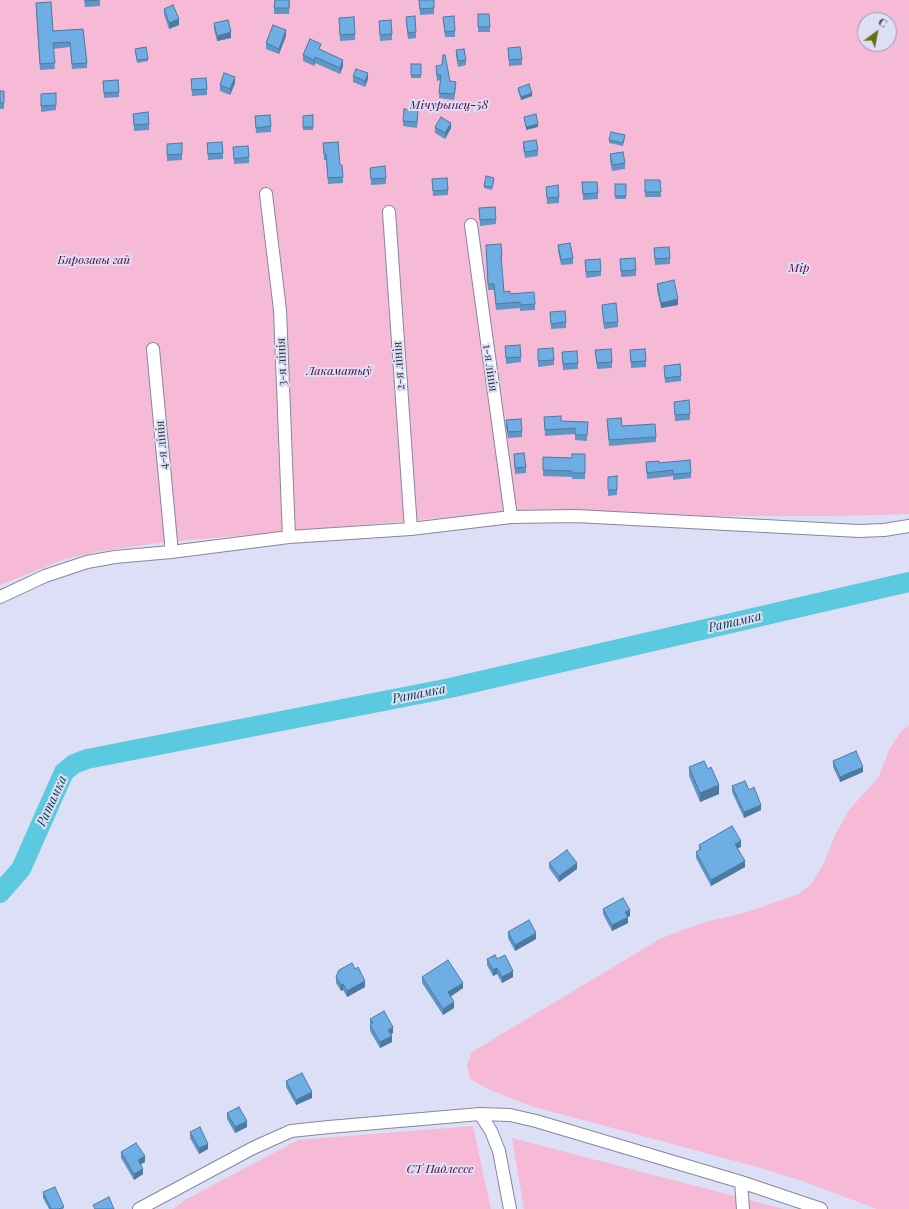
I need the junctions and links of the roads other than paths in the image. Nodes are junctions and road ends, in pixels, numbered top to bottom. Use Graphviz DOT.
graph roads {
  1 [pos="266,194"];
  2 [pos="389,212"];
  3 [pos="471,225"];
  4 [pos="154,348"];
  5 [pos="510,514"];
  6 [pos="410,525"];
  7 [pos="909,526"];
  8 [pos="289,534"];
  9 [pos="171,547"];
  10 [pos="0,597"];
  11 [pos="480,1114"];
  12 [pos="741,1182"];
  13 [pos="139,1209"];
  14 [pos="510,1209"];
  15 [pos="743,1209"];
  16 [pos="821,1209"];
  1 -- 8 [label="street, 3-я лінія"];
  2 -- 6 [label="street, 2-я лінія"];
  3 -- 5 [label="street, 1-я лінія"];
  4 -- 9 [label="street, 4-я лінія"];
  5 -- 6 [label="street"];
  5 -- 7 [label="street"];
  6 -- 8 [label="street"];
  8 -- 9 [label="street"];
  9 -- 10 [label="street"];
  11 -- 12 [label="street"];
  11 -- 13 [label="street"];
  11 -- 14 [label="street"];
  12 -- 15 [label="street"];
  12 -- 16 [label="street"];
}
